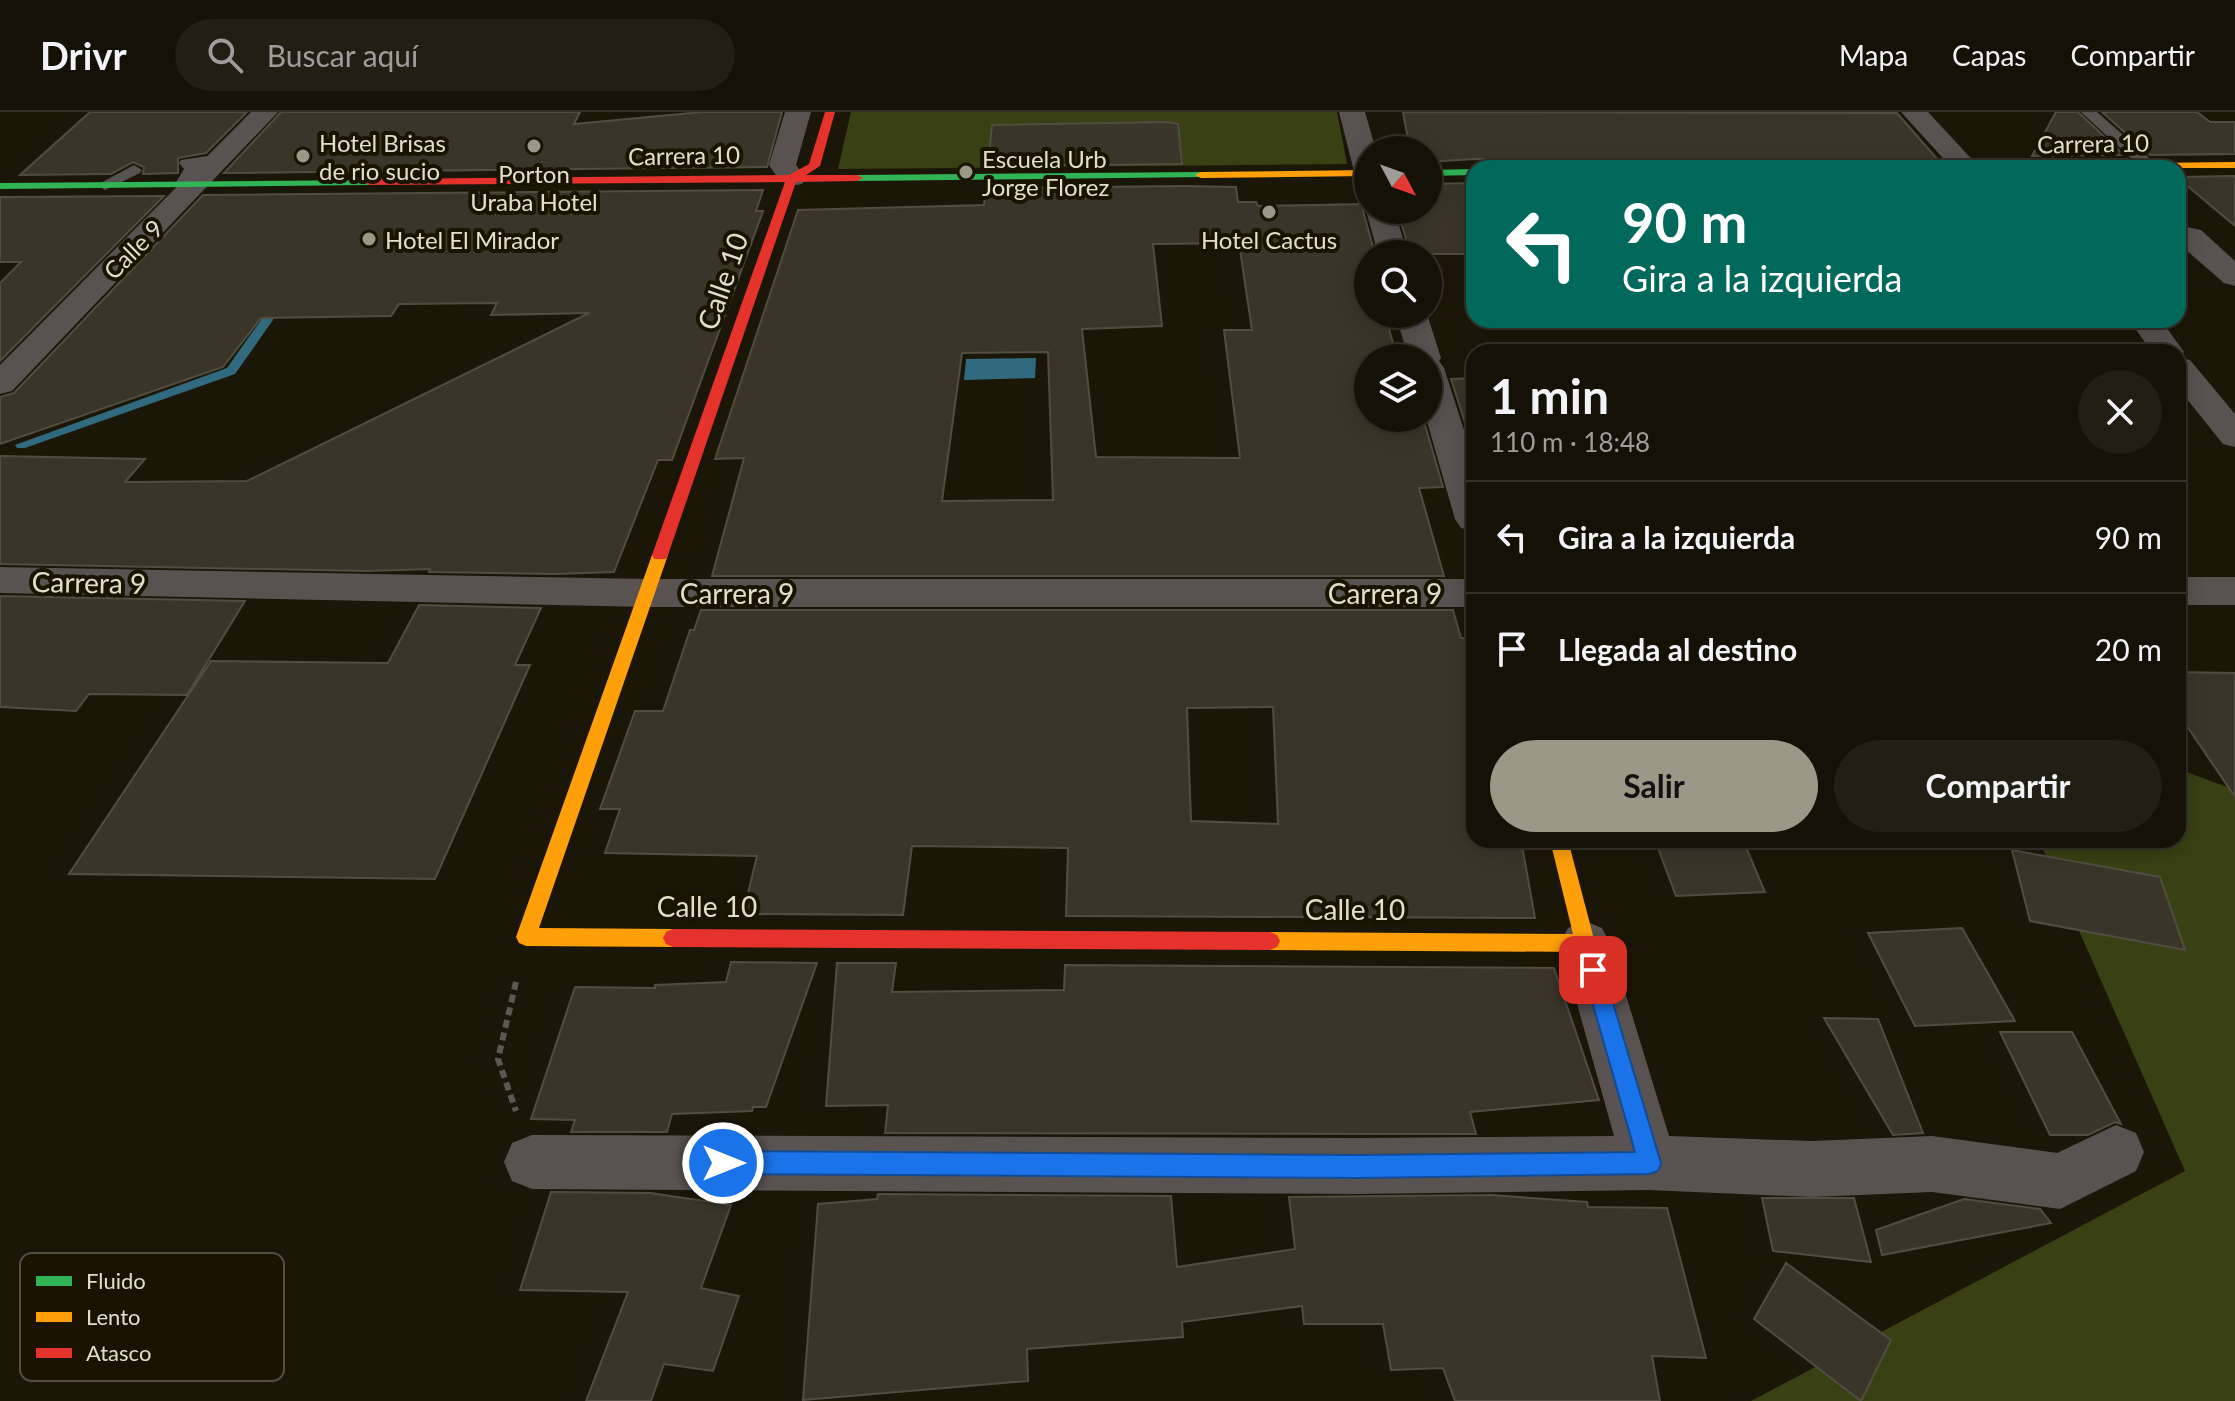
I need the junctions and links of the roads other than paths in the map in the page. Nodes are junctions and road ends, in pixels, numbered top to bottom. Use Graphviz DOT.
graph roads {
  1 [pos="265,112"];
  2 [pos="798,112"];
  3 [pos="830,112"];
  4 [pos="1352,112"];
  5 [pos="1914,112"];
  6 [pos="2088,112"];
  7 [pos="1358,136"];
  8 [pos="1959,160"];
  9 [pos="2142,160"];
  10 [pos="2235,165"];
  11 [pos="2186,166"];
  12 [pos="134,170"];
  13 [pos="1354,172"];
  14 [pos="1466,172"];
  15 [pos="1442,173"];
  16 [pos="792,178"];
  17 [pos="190,184"];
  18 [pos="105,185"];
  19 [pos="0,186"];
  20 [pos="2186,235"];
  21 [pos="2235,277"];
  22 [pos="2186,377"];
  23 [pos="0,384"];
  24 [pos="1442,414"];
  25 [pos="2235,436"];
  26 [pos="1466,493"];
  27 [pos="0,580"];
  28 [pos="2186,591"];
  29 [pos="2235,591"];
  30 [pos="648,593"];
  31 [pos="1466,593"];
  32 [pos="1561,848"];
  33 [pos="1585,943"];
  34 [pos="2116,1152"];
  35 [pos="532,1162"];
  36 [pos="1649,1163"];
  1 -- 17 [label="street, Calle 9"];
  2 -- 16 [label="street, Calle 10"];
  3 -- 16 [label="main road, Calle 10"];
  4 -- 7 [label="street"];
  5 -- 8 [label="street"];
  6 -- 9 [label="lane"];
  10 -- 11 [label="main road, Carrera 10"];
  12 -- 18 [label="lane"];
  13 -- 16 [label="main road, Carrera 10"];
  14 -- 15 [label="main road"];
  16 -- 17 [label="main road, Carrera 10"];
  16 -- 30 [label="main road, Calle 10"];
  17 -- 18 [label="main road, Carrera 10"];
  17 -- 23 [label="street, Calle 9"];
  18 -- 19 [label="main road, Carrera 10"];
  20 -- 21 [label="street"];
  22 -- 25 [label="street"];
  24 -- 26 [label="street"];
  27 -- 30 [label="street, Carrera 9"];
  28 -- 29 [label="street"];
  30 -- 31 [label="street, Carrera 9"];
  30 -- 33 [label="main road, Calle 10"];
  32 -- 33 [label="main road"];
  33 -- 36 [label="street"];
  34 -- 36 [label="street"];
  35 -- 36 [label="street"];
}
